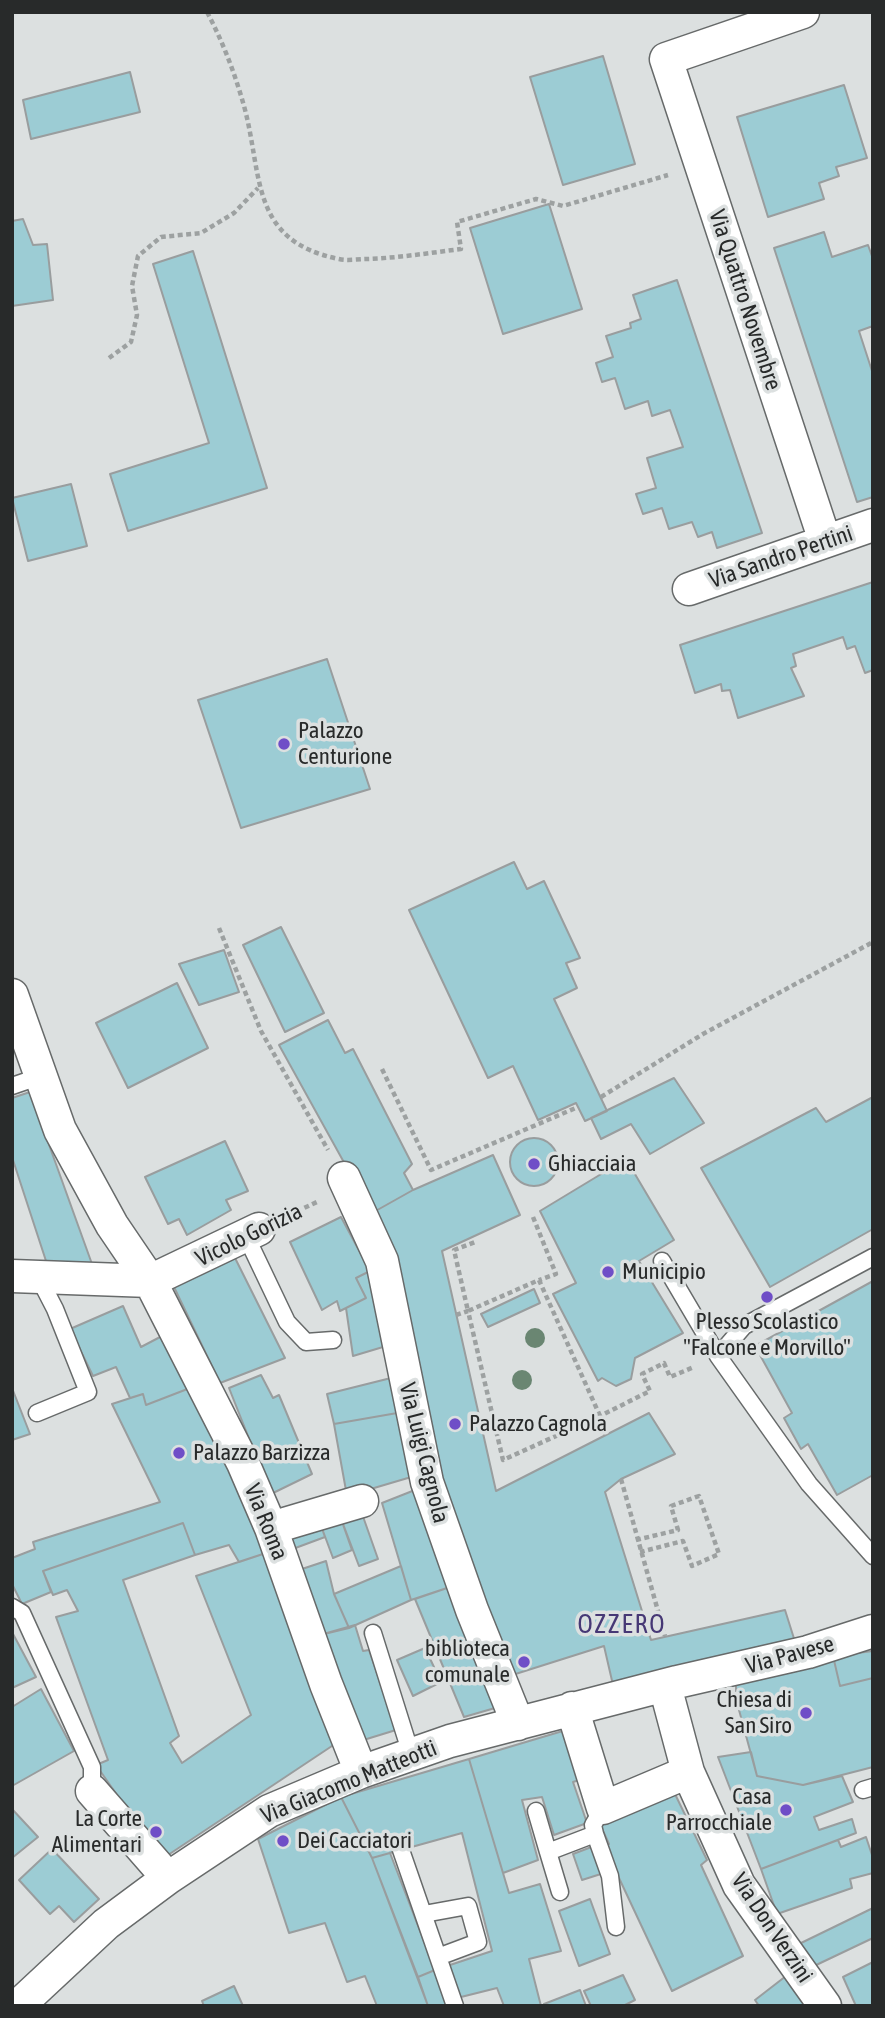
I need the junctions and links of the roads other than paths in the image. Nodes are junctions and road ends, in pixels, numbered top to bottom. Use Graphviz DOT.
graph roads {
  1 [pos="803,12"];
  2 [pos="873,525"];
  3 [pos="825,541"];
  4 [pos="689,589"];
  5 [pos="12,995"];
  6 [pos="27,1081"];
  7 [pos="345,1183"];
  8 [pos="253,1233"];
  9 [pos="873,1256"];
  10 [pos="662,1261"];
  11 [pos="26,1277"];
  12 [pos="150,1281"];
  13 [pos="333,1340"];
  14 [pos="718,1356"];
  15 [pos="37,1413"];
  16 [pos="362,1500"];
  17 [pos="271,1528"];
  18 [pos="873,1556"];
  19 [pos="12,1607"];
  20 [pos="873,1631"];
  21 [pos="373,1633"];
  22 [pos="665,1686"];
  23 [pos="572,1708"];
  24 [pos="518,1724"];
  25 [pos="411,1755"];
  26 [pos="688,1772"];
  27 [pos="366,1780"];
  28 [pos="92,1791"];
  29 [pos="536,1811"];
  30 [pos="599,1821"];
  31 [pos="401,1850"];
  32 [pos="548,1852"];
  33 [pos="168,1878"];
  34 [pos="560,1892"];
  35 [pos="424,1914"];
  36 [pos="615,1927"];
  37 [pos="438,1957"];
  38 [pos="18,2006"];
  39 [pos="455,2006"];
  40 [pos="825,2006"];
  1 -- 3 [label="street, Via Quattro Novembre"];
  2 -- 3 [label="street, Via Sandro Pertini"];
  3 -- 4 [label="street, Via Sandro Pertini"];
  5 -- 6 [label="street, Via Roma"];
  6 -- 12 [label="street, Via Roma"];
  7 -- 24 [label="street, Via Luigi Cagnola"];
  8 -- 12 [label="street, Vicolo Gorizia"];
  8 -- 13 [label="lane"];
  9 -- 14 [label="lane"];
  10 -- 14 [label="lane"];
  11 -- 12 [label="street"];
  11 -- 15 [label="lane"];
  12 -- 17 [label="street, Via Roma"];
  14 -- 18 [label="lane"];
  16 -- 17 [label="street"];
  17 -- 27 [label="street, Via Roma"];
  19 -- 28 [label="lane"];
  20 -- 22 [label="street, Via Pavese"];
  21 -- 25 [label="lane"];
  22 -- 23 [label="street, Via Pavese"];
  22 -- 26 [label="street, Via Don Verzini"];
  23 -- 24 [label="street, Via Giacomo Matteotti"];
  23 -- 30 [label="street"];
  24 -- 25 [label="street, Via Giacomo Matteotti"];
  25 -- 27 [label="street, Via Giacomo Matteotti"];
  26 -- 30 [label="street"];
  26 -- 40 [label="street, Via Don Verzini"];
  27 -- 33 [label="street, Via Giacomo Matteotti"];
  28 -- 33 [label="street"];
  29 -- 32 [label="lane"];
  30 -- 32 [label="lane"];
  30 -- 36 [label="lane"];
  31 -- 35 [label="lane"];
  32 -- 34 [label="lane"];
  33 -- 38 [label="street, Via Giacomo Matteotti"];
  35 -- 37 [label="lane"];
  35 -- 37 [label="lane"];
  37 -- 39 [label="lane"];
}
